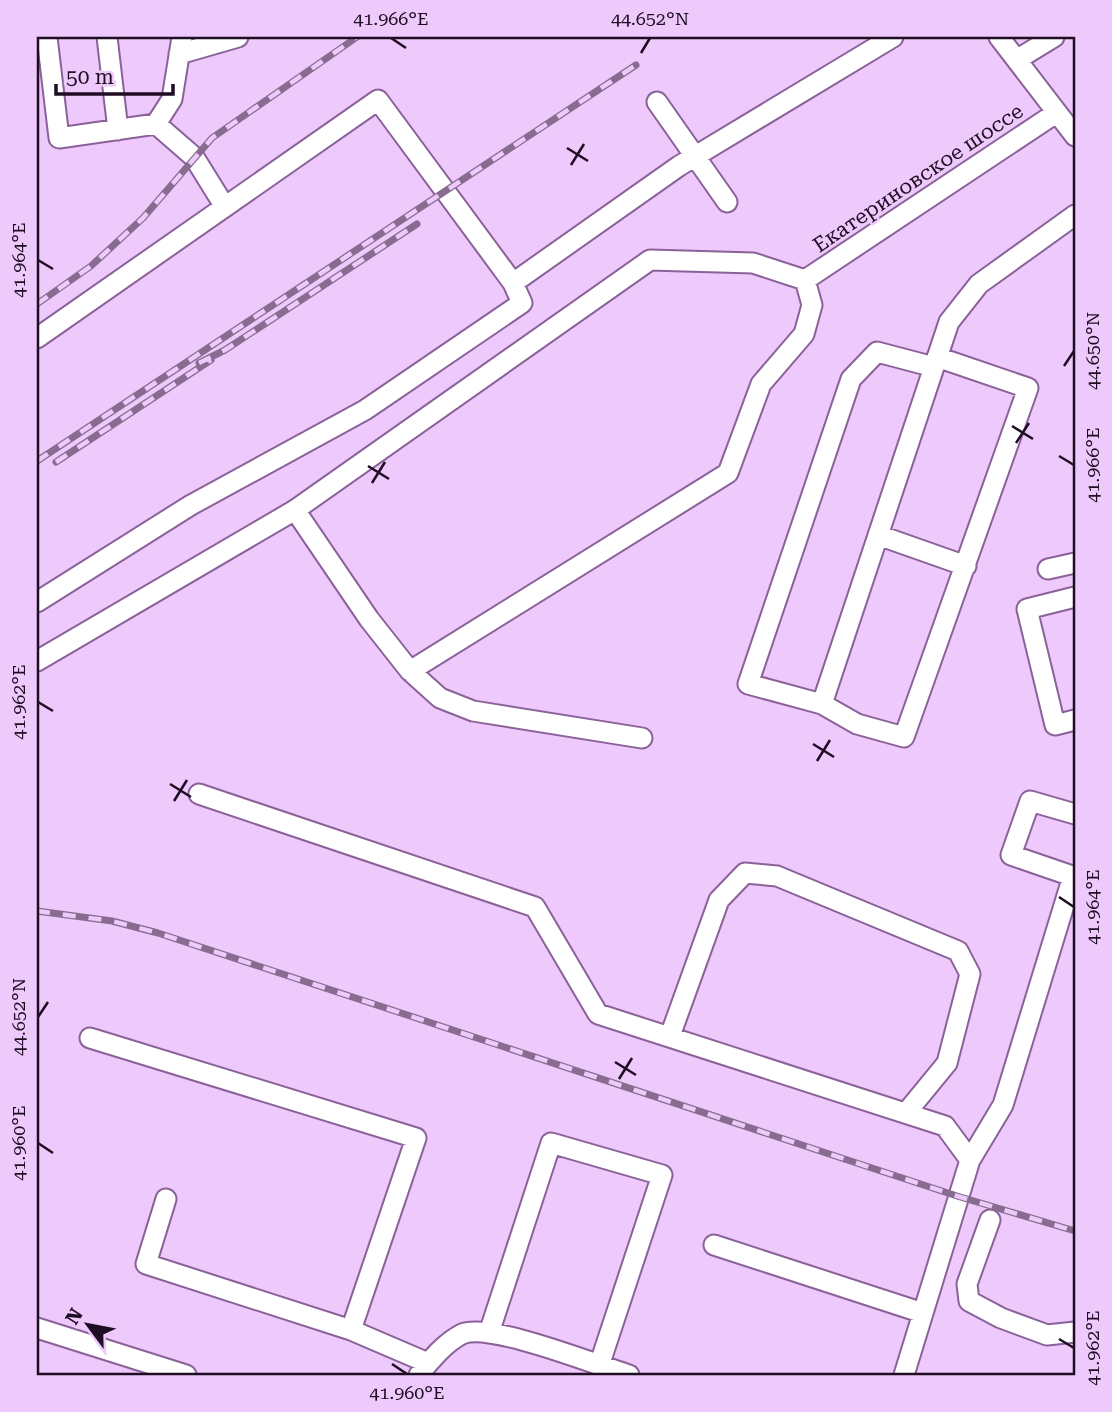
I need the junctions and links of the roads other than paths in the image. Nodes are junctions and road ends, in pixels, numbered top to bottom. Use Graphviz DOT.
graph roads {
  1 [pos="47,37"];
  2 [pos="107,37"];
  3 [pos="238,37"];
  4 [pos="893,37"];
  5 [pos="999,37"];
  6 [pos="1054,37"];
  7 [pos="181,45"];
  8 [pos="1018,59"];
  9 [pos="657,102"];
  10 [pos="1056,113"];
  11 [pos="156,124"];
  12 [pos="118,130"];
  13 [pos="1075,136"];
  14 [pos="696,156"];
  15 [pos="727,202"];
  16 [pos="225,207"];
  17 [pos="1075,215"];
  18 [pos="805,280"];
  19 [pos="513,283"];
  20 [pos="37,338"];
  21 [pos="936,362"];
  22 [pos="295,510"];
  23 [pos="878,535"];
  24 [pos="1075,563"];
  25 [pos="966,566"];
  26 [pos="1048,569"];
  27 [pos="1075,597"];
  28 [pos="37,602"];
  29 [pos="37,661"];
  30 [pos="410,671"];
  31 [pos="822,704"];
  32 [pos="1075,720"];
  33 [pos="642,738"];
  34 [pos="199,794"];
  35 [pos="1075,814"];
  36 [pos="1074,877"];
  37 [pos="670,1036"];
  38 [pos="90,1038"];
  39 [pos="906,1113"];
  40 [pos="970,1160"];
  41 [pos="166,1199"];
  42 [pos="990,1220"];
  43 [pos="714,1245"];
  44 [pos="923,1313"];
  45 [pos="37,1328"];
  46 [pos="351,1330"];
  47 [pos="1075,1332"];
  48 [pos="489,1333"];
  49 [pos="590,1368"];
  50 [pos="423,1369"];
  51 [pos="186,1375"];
  52 [pos="629,1375"];
  53 [pos="904,1375"];
  1 -- 12 [label="street"];
  2 -- 12 [label="street"];
  3 -- 7 [label="street"];
  4 -- 14 [label="street"];
  5 -- 8 [label="street"];
  6 -- 8 [label="street"];
  7 -- 11 [label="street"];
  8 -- 10 [label="street"];
  9 -- 14 [label="street"];
  10 -- 13 [label="street"];
  10 -- 18 [label="street, Екатериновское шоссе"];
  11 -- 12 [label="street"];
  11 -- 16 [label="street"];
  14 -- 15 [label="street"];
  14 -- 19 [label="street"];
  16 -- 19 [label="street"];
  16 -- 20 [label="street"];
  17 -- 21 [label="street"];
  18 -- 22 [label="street"];
  18 -- 30 [label="street"];
  19 -- 28 [label="street"];
  21 -- 23 [label="street"];
  21 -- 25 [label="street"];
  21 -- 31 [label="street"];
  22 -- 29 [label="street"];
  22 -- 30 [label="street"];
  23 -- 25 [label="street"];
  23 -- 31 [label="street"];
  24 -- 26 [label="street"];
  25 -- 31 [label="street"];
  27 -- 32 [label="street"];
  30 -- 33 [label="street"];
  34 -- 37 [label="street"];
  35 -- 36 [label="street"];
  36 -- 40 [label="street"];
  37 -- 39 [label="street"];
  37 -- 39 [label="street"];
  38 -- 46 [label="street"];
  39 -- 40 [label="street"];
  40 -- 44 [label="street"];
  41 -- 46 [label="street"];
  42 -- 47 [label="street"];
  43 -- 44 [label="street"];
  44 -- 53 [label="street"];
  45 -- 51 [label="street"];
  46 -- 50 [label="street"];
  48 -- 49 [label="street"];
  48 -- 49 [label="street"];
  48 -- 50 [label="street"];
  49 -- 52 [label="street"];
}
